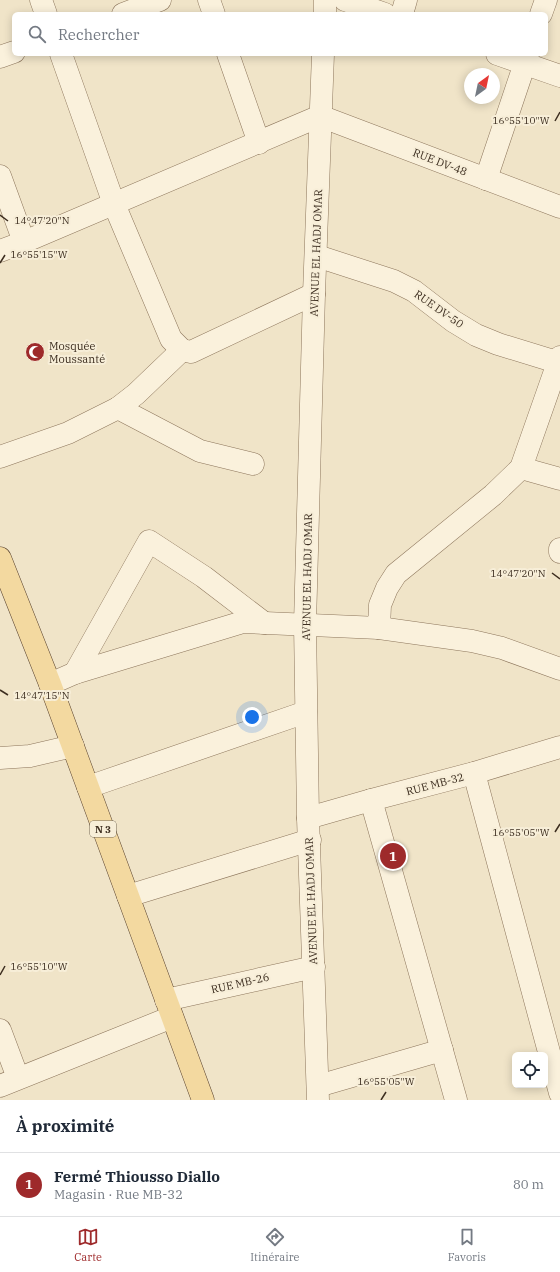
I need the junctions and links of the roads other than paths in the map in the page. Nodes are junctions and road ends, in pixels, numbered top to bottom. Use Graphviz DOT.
graph roads {
  1 [pos="41,0"];
  2 [pos="160,0"];
  3 [pos="209,0"];
  4 [pos="325,0"];
  5 [pos="345,0"];
  6 [pos="406,0"];
  7 [pos="546,0"];
  8 [pos="45,12"];
  9 [pos="128,12"];
  10 [pos="213,12"];
  11 [pos="325,12"];
  12 [pos="379,12"];
  13 [pos="403,12"];
  14 [pos="542,12"];
  15 [pos="12,53"];
  16 [pos="62,56"];
  17 [pos="229,56"];
  18 [pos="323,56"];
  19 [pos="509,56"];
  20 [pos="0,57"];
  21 [pos="526,59"];
  22 [pos="560,76"];
  23 [pos="320,116"];
  24 [pos="259,143"];
  25 [pos="0,176"];
  26 [pos="486,179"];
  27 [pos="114,204"];
  28 [pos="560,207"];
  29 [pos="24,242"];
  30 [pos="0,251"];
  31 [pos="317,256"];
  32 [pos="314,294"];
  33 [pos="182,350"];
  34 [pos="559,361"];
  35 [pos="118,408"];
  36 [pos="0,456"];
  37 [pos="253,464"];
  38 [pos="522,468"];
  39 [pos="560,479"];
  40 [pos="560,549"];
  41 [pos="560,552"];
  42 [pos="0,558"];
  43 [pos="264,623"];
  44 [pos="305,624"];
  45 [pos="379,628"];
  46 [pos="560,669"];
  47 [pos="75,673"];
  48 [pos="50,684"];
  49 [pos="306,712"];
  50 [pos="73,746"];
  51 [pos="560,747"];
  52 [pos="0,758"];
  53 [pos="474,773"];
  54 [pos="88,787"];
  55 [pos="371,800"];
  56 [pos="308,818"];
  57 [pos="310,840"];
  58 [pos="128,896"];
  59 [pos="314,967"];
  60 [pos="169,1009"];
  61 [pos="0,1030"];
  62 [pos="442,1050"];
  63 [pos="9,1082"];
  64 [pos="559,1088"];
  65 [pos="318,1093"];
  66 [pos="203,1100"];
  67 [pos="456,1100"];
  1 -- 8 [label="street"];
  2 -- 9 [label="street"];
  3 -- 10 [label="street"];
  4 -- 11 [label="street"];
  5 -- 12 [label="street"];
  6 -- 13 [label="street"];
  7 -- 14 [label="street"];
  15 -- 20 [label="street"];
  16 -- 27 [label="street"];
  17 -- 24 [label="street"];
  18 -- 23 [label="street, AVENUE EL HADJ OMAR"];
  19 -- 21 [label="street"];
  21 -- 22 [label="street"];
  21 -- 26 [label="street"];
  23 -- 24 [label="street"];
  23 -- 26 [label="street, RUE DV-48"];
  23 -- 31 [label="street, AVENUE EL HADJ OMAR"];
  24 -- 27 [label="street"];
  25 -- 29 [label="street"];
  26 -- 28 [label="street, RUE DV-48"];
  27 -- 29 [label="street"];
  27 -- 33 [label="street"];
  29 -- 30 [label="street"];
  31 -- 32 [label="street, AVENUE EL HADJ OMAR"];
  31 -- 34 [label="street, RUE DV-50"];
  32 -- 33 [label="street"];
  32 -- 44 [label="street, AVENUE EL HADJ OMAR"];
  33 -- 35 [label="street"];
  34 -- 38 [label="street"];
  35 -- 36 [label="street"];
  35 -- 37 [label="street"];
  38 -- 39 [label="street"];
  38 -- 45 [label="street"];
  40 -- 41 [label="street"];
  42 -- 48 [label="main road, N 3"];
  43 -- 44 [label="street"];
  43 -- 47 [label="street"];
  43 -- 47 [label="street"];
  44 -- 45 [label="street"];
  44 -- 49 [label="street, AVENUE EL HADJ OMAR"];
  45 -- 46 [label="street"];
  47 -- 48 [label="street"];
  48 -- 50 [label="main road, N 3"];
  49 -- 54 [label="street"];
  49 -- 56 [label="street, AVENUE EL HADJ OMAR"];
  50 -- 52 [label="street"];
  50 -- 54 [label="main road, N 3"];
  51 -- 53 [label="street, RUE MB-32"];
  53 -- 55 [label="street, RUE MB-32"];
  53 -- 64 [label="street"];
  54 -- 58 [label="main road, N 3"];
  55 -- 56 [label="street, RUE MB-32"];
  55 -- 62 [label="street"];
  56 -- 57 [label="street, AVENUE EL HADJ OMAR"];
  57 -- 58 [label="street"];
  57 -- 59 [label="street, AVENUE EL HADJ OMAR"];
  58 -- 60 [label="main road, N 3"];
  59 -- 60 [label="street, RUE MB-26"];
  59 -- 65 [label="street, AVENUE EL HADJ OMAR"];
  60 -- 63 [label="street, RUE MB-26"];
  60 -- 66 [label="main road, N 3"];
  61 -- 63 [label="street"];
  62 -- 65 [label="street"];
  62 -- 67 [label="street"];
}
